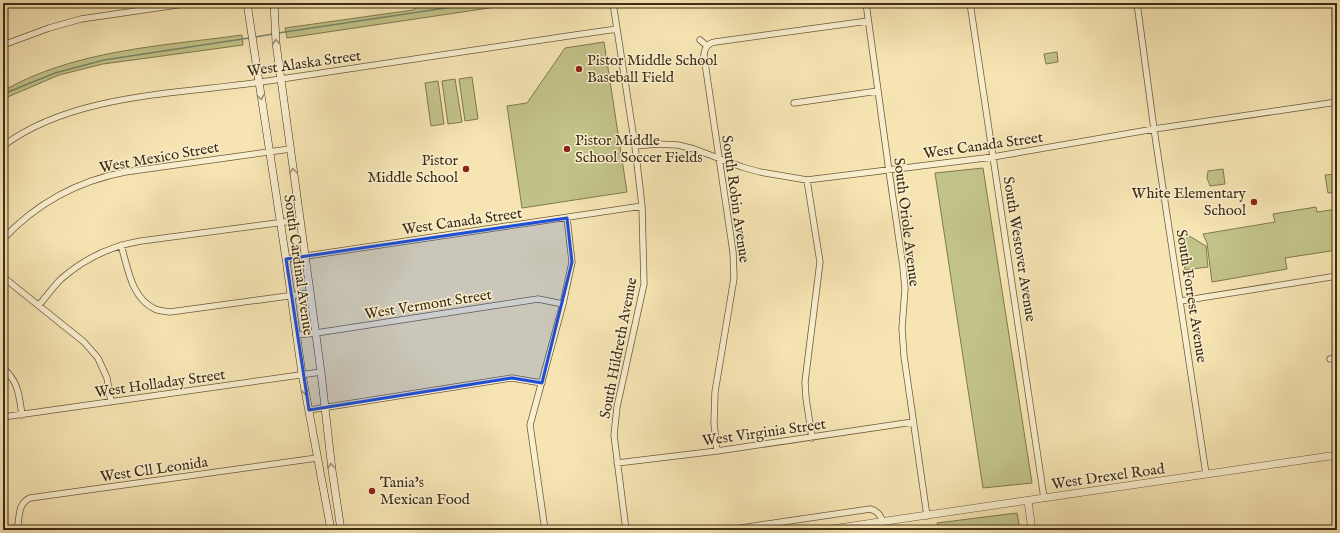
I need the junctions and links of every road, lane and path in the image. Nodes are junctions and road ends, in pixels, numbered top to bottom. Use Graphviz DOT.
graph roads {
  1 [pos="191,3"];
  2 [pos="247,3"];
  3 [pos="274,3"];
  4 [pos="613,3"];
  5 [pos="866,3"];
  6 [pos="970,3"];
  7 [pos="1137,3"];
  8 [pos="868,21"];
  9 [pos="617,29"];
  10 [pos="700,40"];
  11 [pos="3,45"];
  12 [pos="707,46"];
  13 [pos="280,79"];
  14 [pos="259,82"];
  15 [pos="878,92"];
  16 [pos="1337,102"];
  17 [pos="794,103"];
  18 [pos="1154,130"];
  19 [pos="3,146"];
  20 [pos="635,146"];
  21 [pos="290,149"];
  22 [pos="270,152"];
  23 [pos="992,157"];
  24 [pos="719,158"];
  25 [pos="889,171"];
  26 [pos="807,180"];
  27 [pos="642,206"];
  28 [pos="567,218"];
  29 [pos="300,220"];
  30 [pos="280,222"];
  31 [pos="3,239"];
  32 [pos="121,245"];
  33 [pos="305,256"];
  34 [pos="286,259"];
  35 [pos="1337,276"];
  36 [pos="3,277"];
  37 [pos="310,293"];
  38 [pos="291,296"];
  39 [pos="1180,301"];
  40 [pos="563,304"];
  41 [pos="39,305"];
  42 [pos="316,333"];
  43 [pos="296,335"];
  44 [pos="1337,358"];
  45 [pos="1330,359"];
  46 [pos="3,368"];
  47 [pos="321,372"];
  48 [pos="302,374"];
  49 [pos="542,383"];
  50 [pos="111,402"];
  51 [pos="324,408"];
  52 [pos="309,410"];
  53 [pos="22,415"];
  54 [pos="3,418"];
  55 [pos="913,422"];
  56 [pos="812,438"];
  57 [pos="717,451"];
  58 [pos="1337,455"];
  59 [pos="317,458"];
  60 [pos="617,463"];
  61 [pos="1206,474"];
  62 [pos="1044,498"];
  63 [pos="1028,501"];
  64 [pos="927,516"];
  65 [pos="883,522"];
  66 [pos="17,530"];
  67 [pos="331,530"];
  68 [pos="341,530"];
  69 [pos="545,530"];
  70 [pos="626,530"];
  71 [pos="727,530"];
  72 [pos="825,530"];
  73 [pos="1032,530"];
  1 -- 11 [label="street"];
  2 -- 14 [label="main road, South Cardinal Avenue"];
  13 -- 3 [label="main road, South Cardinal Avenue, one-way"];
  4 -- 9 [label="street, South Hildreth Avenue"];
  5 -- 8 [label="street, South Oriole Avenue"];
  6 -- 23 [label="street, South Westover Avenue"];
  7 -- 18 [label="street, South Forrest Avenue"];
  8 -- 12 [label="street"];
  8 -- 15 [label="street, South Oriole Avenue"];
  9 -- 13 [label="street, West Alaska Street"];
  9 -- 20 [label="street, South Hildreth Avenue"];
  10 -- 12 [label="street"];
  12 -- 24 [label="street, South Robin Avenue"];
  13 -- 14 [label="street, West Alaska Street"];
  13 -- 21 [label="main road, South Cardinal Avenue"];
  14 -- 19 [label="street, West Alaska Street"];
  14 -- 22 [label="main road, South Cardinal Avenue, one-way"];
  15 -- 17 [label="street"];
  15 -- 25 [label="street, South Oriole Avenue"];
  16 -- 18 [label="street, West Canada Street"];
  18 -- 23 [label="street, West Canada Street"];
  18 -- 39 [label="street, South Forrest Avenue"];
  20 -- 24 [label="street, West Canada Street"];
  20 -- 27 [label="street, South Hildreth Avenue"];
  21 -- 22 [label="street, West Mexico Street"];
  29 -- 21 [label="main road, South Cardinal Avenue, one-way"];
  22 -- 30 [label="main road, South Cardinal Avenue"];
  22 -- 31 [label="street, West Mexico Street"];
  23 -- 25 [label="street, West Canada Street"];
  23 -- 62 [label="street, South Westover Avenue"];
  24 -- 26 [label="street, West Canada Street"];
  24 -- 57 [label="street, South Robin Avenue"];
  25 -- 26 [label="street, West Canada Street"];
  25 -- 55 [label="street, South Oriole Avenue"];
  26 -- 56 [label="street"];
  27 -- 28 [label="street, West Canada Street"];
  27 -- 60 [label="street, South Hildreth Avenue"];
  28 -- 33 [label="street, West Canada Street"];
  28 -- 40 [label="street"];
  29 -- 30 [label="street"];
  29 -- 33 [label="main road, South Cardinal Avenue"];
  30 -- 32 [label="street"];
  30 -- 34 [label="main road, South Cardinal Avenue"];
  32 -- 38 [label="street"];
  32 -- 41 [label="street"];
  33 -- 34 [label="street, West Canada Street"];
  33 -- 37 [label="main road, South Cardinal Avenue"];
  34 -- 38 [label="main road, South Cardinal Avenue"];
  35 -- 39 [label="street"];
  36 -- 41 [label="street"];
  37 -- 38 [label="street"];
  37 -- 42 [label="main road, South Cardinal Avenue"];
  38 -- 43 [label="main road, South Cardinal Avenue"];
  39 -- 61 [label="street, South Forrest Avenue"];
  40 -- 42 [label="street, West Vermont Street"];
  40 -- 49 [label="street"];
  41 -- 50 [label="street"];
  42 -- 43 [label="street, West Vermont Street"];
  42 -- 47 [label="main road, South Cardinal Avenue"];
  43 -- 48 [label="main road, South Cardinal Avenue"];
  44 -- 45 [label="street"];
  46 -- 53 [label="street"];
  47 -- 48 [label="street, West Holladay Street"];
  47 -- 51 [label="main road, South Cardinal Avenue"];
  48 -- 50 [label="street, West Holladay Street"];
  48 -- 52 [label="main road, South Cardinal Avenue, one-way"];
  49 -- 51 [label="street"];
  49 -- 69 [label="street"];
  50 -- 53 [label="street, West Holladay Street"];
  51 -- 52 [label="street"];
  68 -- 51 [label="main road, South Cardinal Avenue, one-way"];
  52 -- 59 [label="main road, South Cardinal Avenue"];
  53 -- 54 [label="street, West Holladay Street"];
  55 -- 56 [label="street, West Virginia Street"];
  55 -- 64 [label="street, South Oriole Avenue"];
  56 -- 57 [label="street, West Virginia Street"];
  57 -- 60 [label="street, West Virginia Street"];
  58 -- 61 [label="main road, West Drexel Road"];
  59 -- 66 [label="street, West Cll Leonida"];
  59 -- 67 [label="main road, South Cardinal Avenue"];
  60 -- 70 [label="street, South Hildreth Avenue"];
  61 -- 62 [label="main road, West Drexel Road"];
  62 -- 63 [label="main road, West Drexel Road"];
  63 -- 64 [label="main road, West Drexel Road"];
  63 -- 73 [label="main road"];
  64 -- 65 [label="main road, West Drexel Road"];
  65 -- 71 [label="street"];
  65 -- 72 [label="main road, West Drexel Road"];
}
